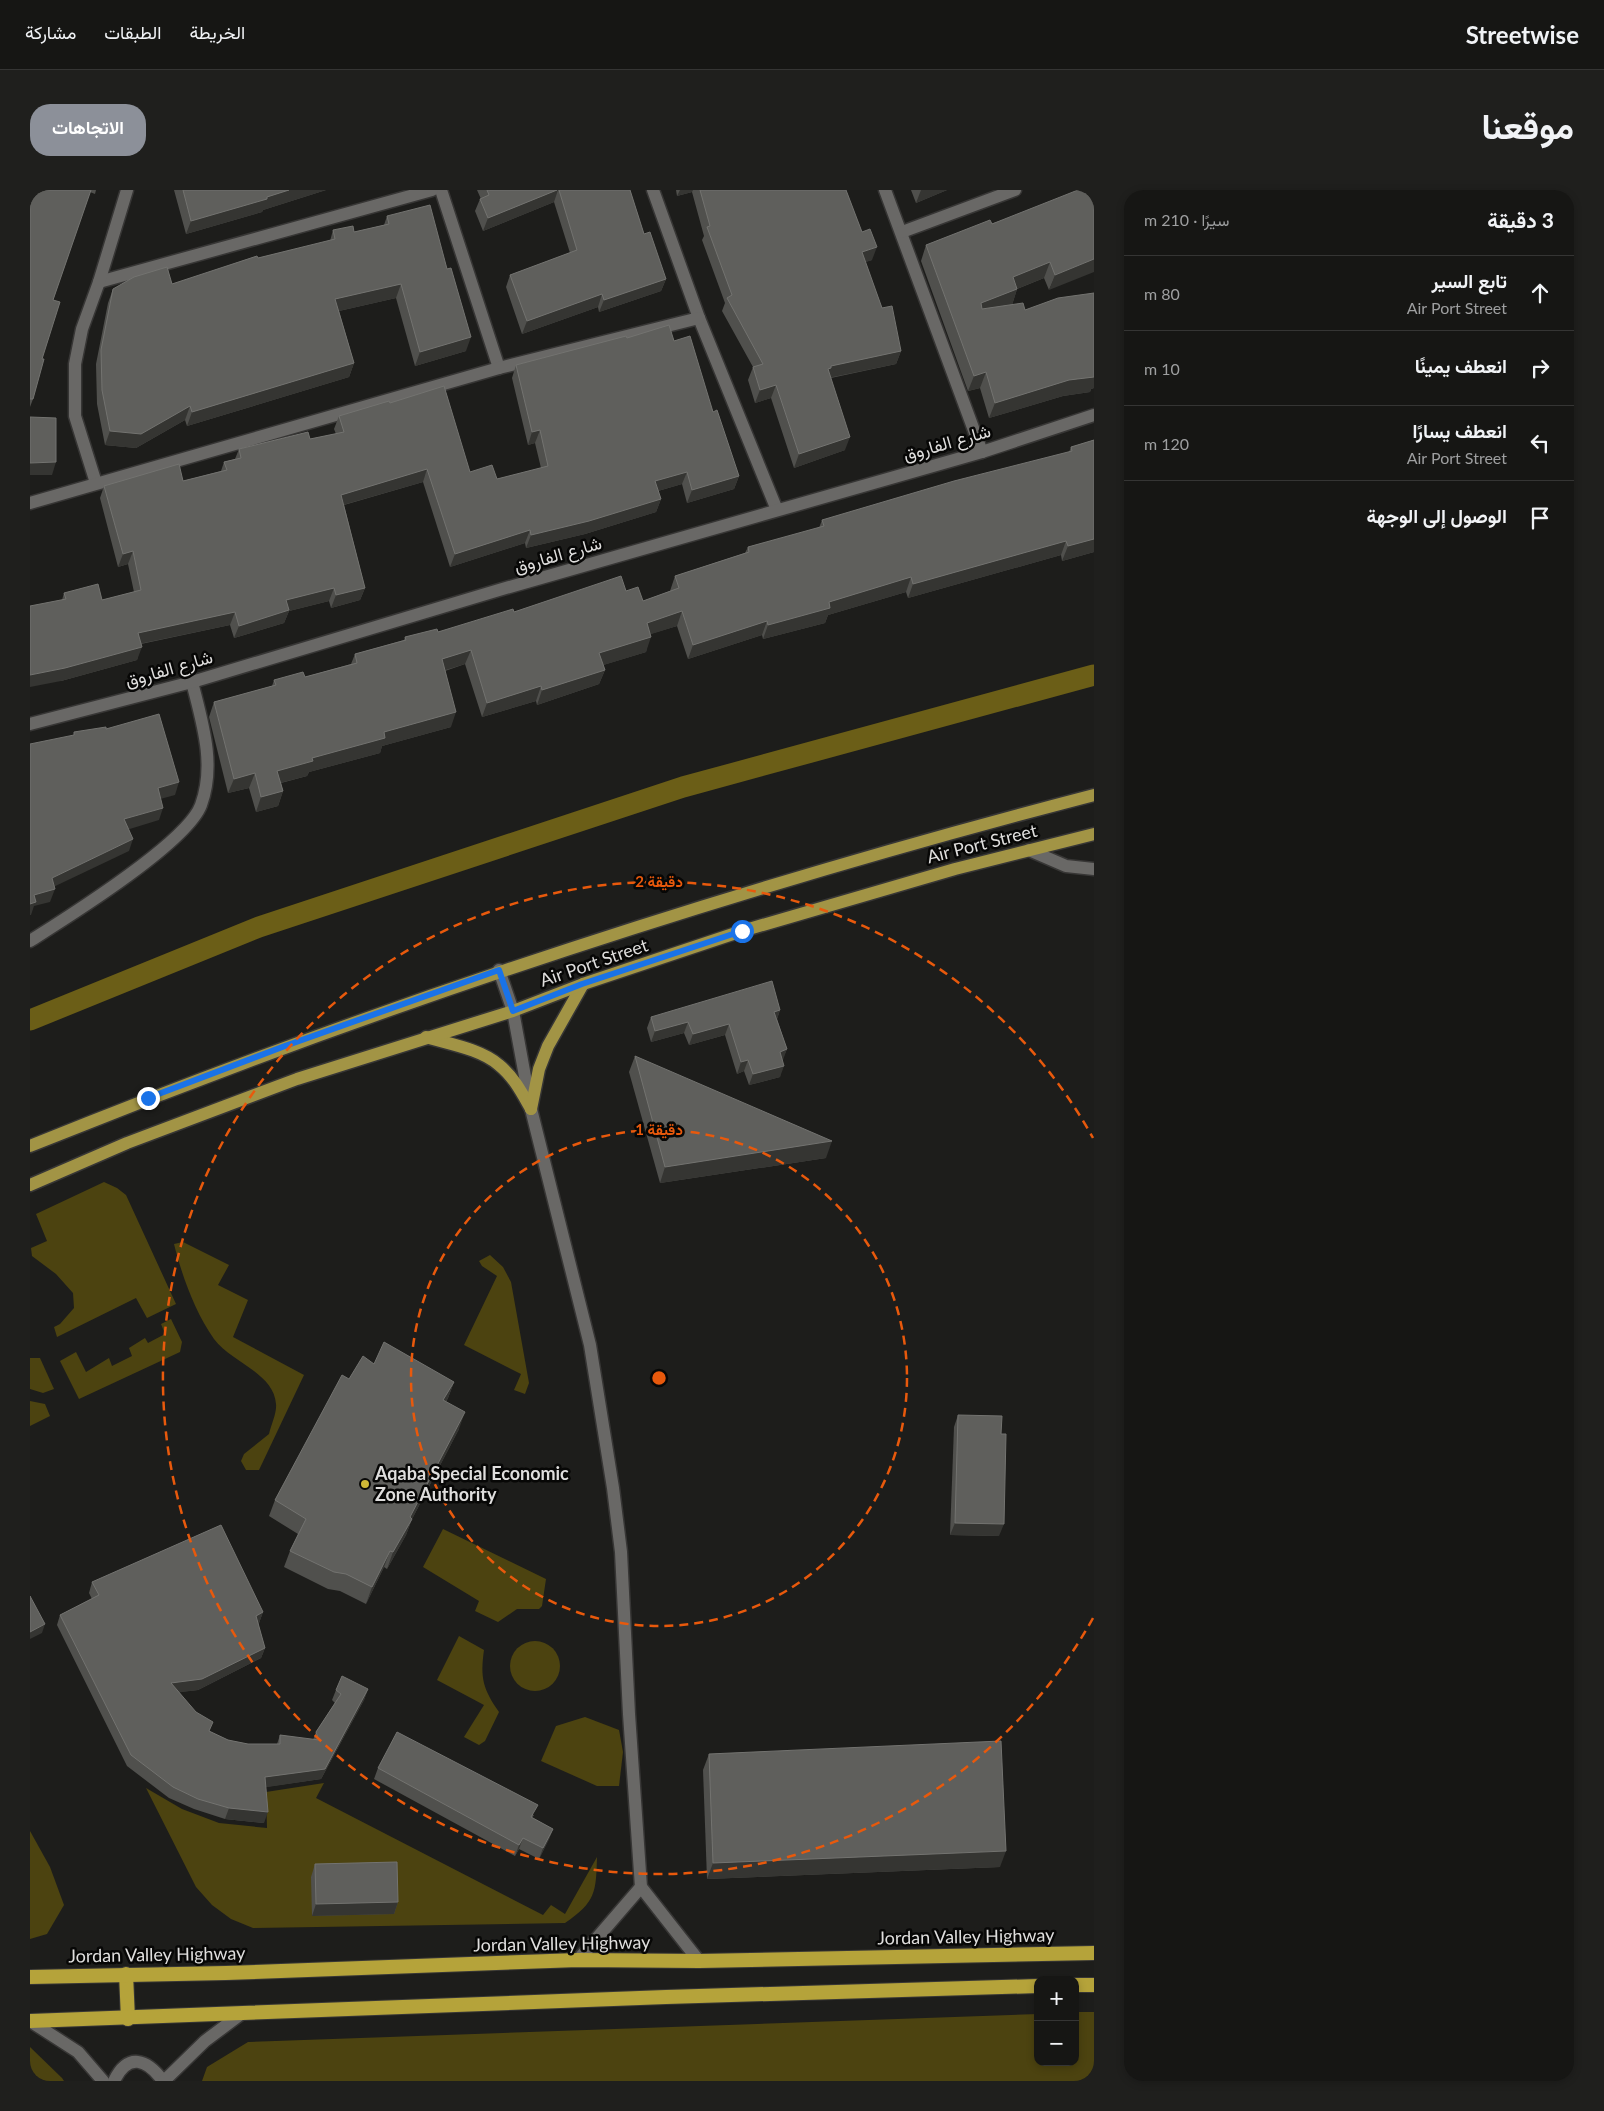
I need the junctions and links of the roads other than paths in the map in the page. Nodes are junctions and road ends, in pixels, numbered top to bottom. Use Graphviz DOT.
graph roads {
  1 [pos="127,190"];
  2 [pos="432,190"];
  3 [pos="441,190"];
  4 [pos="653,190"];
  5 [pos="885,190"];
  6 [pos="1015,190"];
  7 [pos="902,232"];
  8 [pos="99,282"];
  9 [pos="699,318"];
  10 [pos="499,368"];
  11 [pos="1094,415"];
  12 [pos="982,452"];
  13 [pos="96,483"];
  14 [pos="30,503"];
  15 [pos="777,510"];
  16 [pos="192,682"];
  17 [pos="30,724"];
  18 [pos="1094,795"];
  19 [pos="1094,834"];
  20 [pos="1029,850"];
  21 [pos="1094,869"];
  22 [pos="30,941"];
  23 [pos="499,970"];
  24 [pos="582,984"];
  25 [pos="513,1011"];
  26 [pos="426,1037"];
  27 [pos="531,1109"];
  28 [pos="30,1146"];
  29 [pos="30,1185"];
  30 [pos="641,1887"];
  31 [pos="1094,1953"];
  32 [pos="578,1960"];
  33 [pos="699,1961"];
  34 [pos="126,1974"];
  35 [pos="30,1976"];
  36 [pos="1079,1985"];
  37 [pos="1094,1985"];
  38 [pos="1034,1986"];
  39 [pos="241,2014"];
  40 [pos="128,2019"];
  41 [pos="30,2021"];
  42 [pos="103,2081"];
  43 [pos="114,2081"];
  44 [pos="164,2081"];
  1 -- 8 [label="street"];
  2 -- 8 [label="street"];
  3 -- 10 [label="street"];
  4 -- 9 [label="street"];
  5 -- 7 [label="street"];
  6 -- 7 [label="street"];
  7 -- 12 [label="street"];
  8 -- 13 [label="street"];
  9 -- 10 [label="street"];
  9 -- 15 [label="street"];
  10 -- 13 [label="street"];
  11 -- 12 [label="street, شارع الفاروق"];
  12 -- 15 [label="street, شارع الفاروق"];
  13 -- 14 [label="street"];
  15 -- 16 [label="street, شارع الفاروق"];
  16 -- 17 [label="street, شارع الفاروق"];
  16 -- 22 [label="street"];
  18 -- 23 [label="main road, Air Port Street"];
  19 -- 20 [label="main road, Air Port Street"];
  20 -- 21 [label="street"];
  20 -- 24 [label="main road, Air Port Street"];
  23 -- 25 [label="street"];
  23 -- 28 [label="main road, Air Port Street"];
  24 -- 25 [label="main road, Air Port Street"];
  24 -- 27 [label="main road"];
  25 -- 26 [label="main road, Air Port Street"];
  25 -- 27 [label="street"];
  26 -- 27 [label="main road"];
  26 -- 29 [label="main road, Air Port Street"];
  27 -- 30 [label="street"];
  30 -- 32 [label="street"];
  30 -- 33 [label="street"];
  31 -- 33 [label="highway, Jordan Valley Highway"];
  32 -- 33 [label="highway, Jordan Valley Highway"];
  32 -- 34 [label="highway, Jordan Valley Highway"];
  34 -- 35 [label="highway, Jordan Valley Highway"];
  34 -- 40 [label="highway"];
  36 -- 37 [label="highway"];
  38 -- 39 [label="highway"];
  39 -- 40 [label="highway"];
  39 -- 44 [label="street"];
  40 -- 41 [label="highway"];
  41 -- 42 [label="street"];
  43 -- 44 [label="street"];
}
